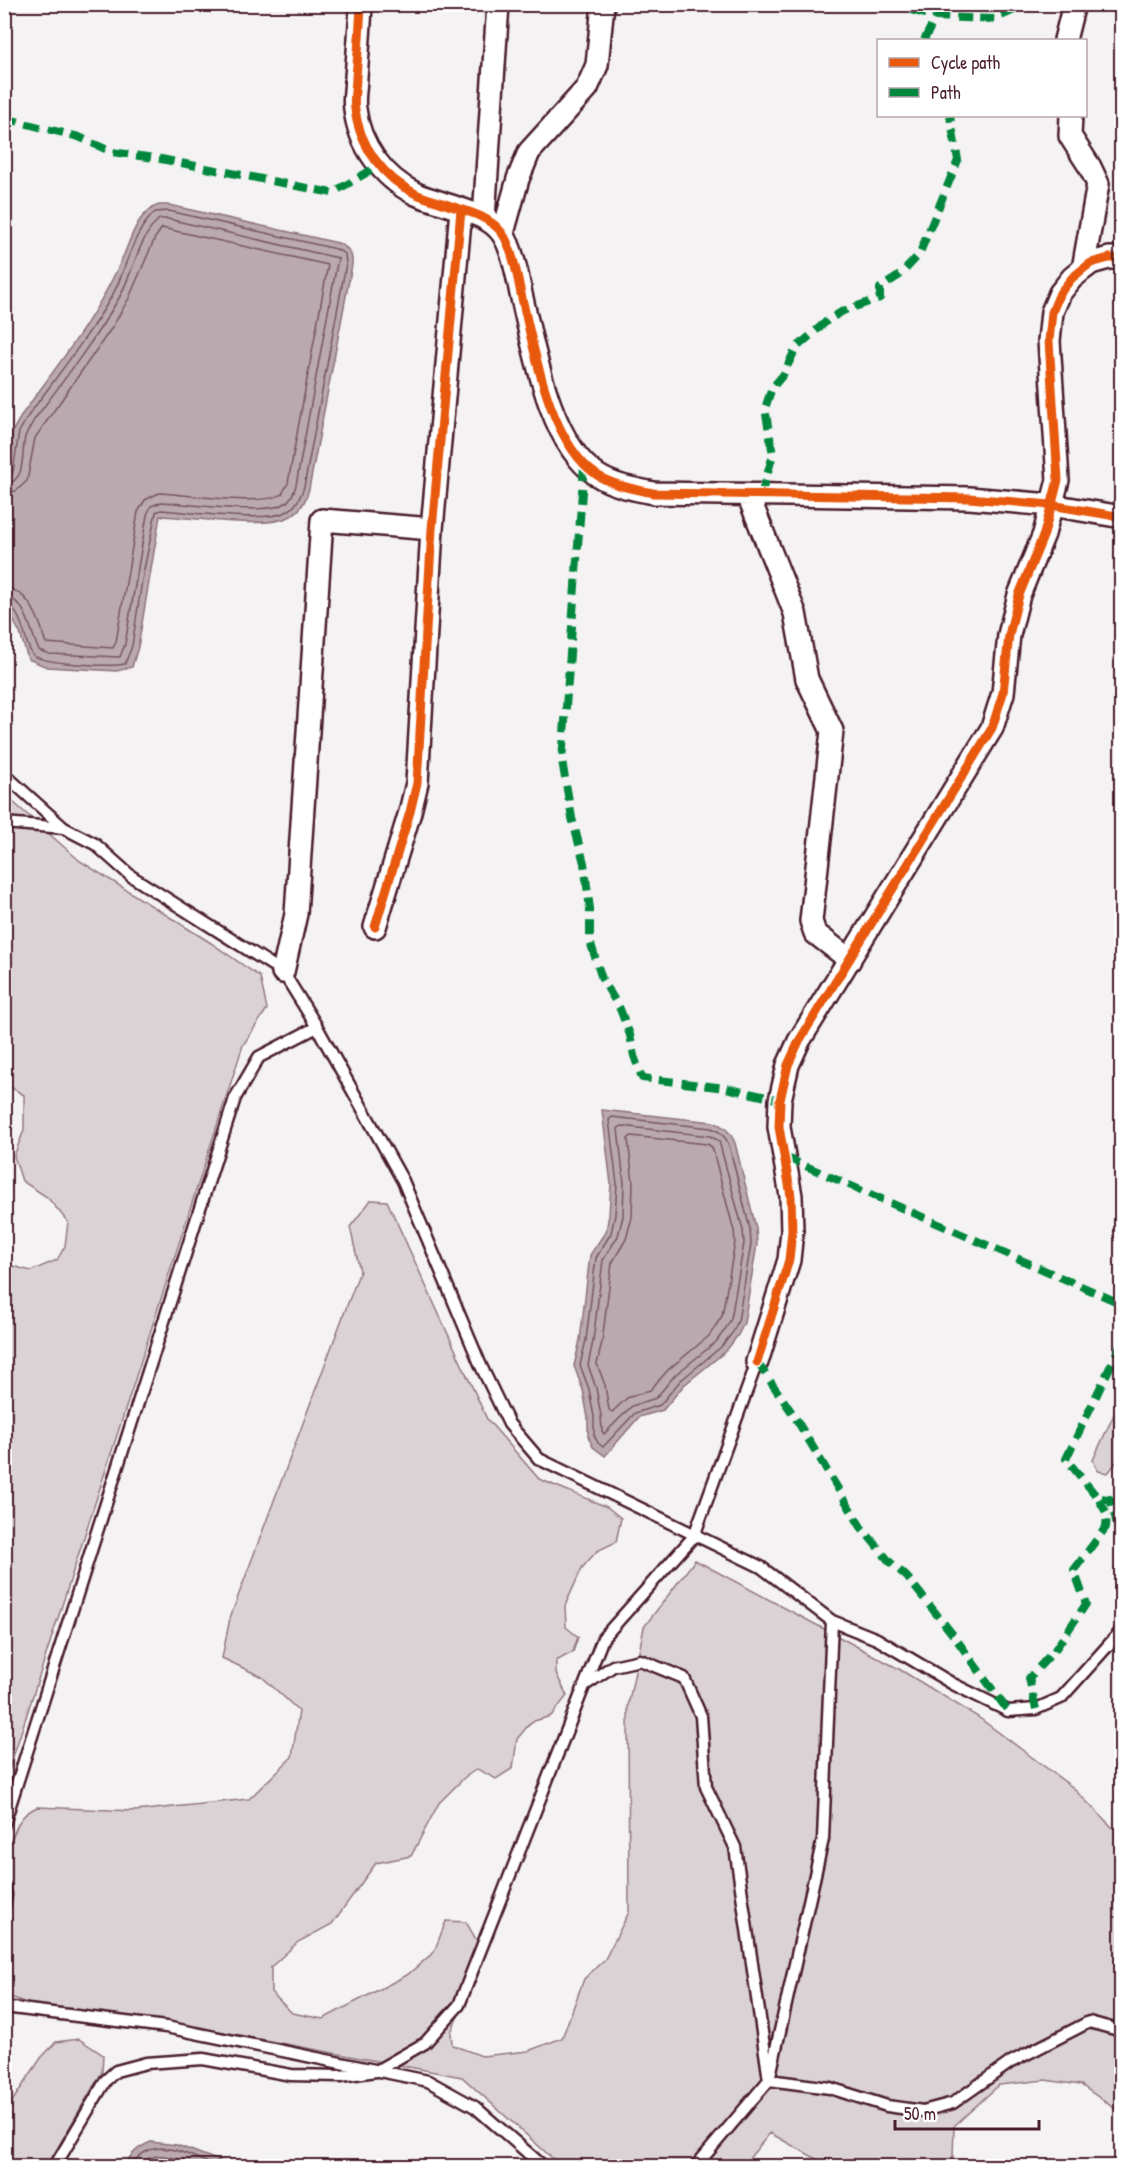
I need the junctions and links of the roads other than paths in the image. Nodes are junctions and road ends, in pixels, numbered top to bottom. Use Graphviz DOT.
graph roads {
  1 [pos="362,4"];
  2 [pos="498,4"];
  3 [pos="603,4"];
  4 [pos="1074,4"];
  5 [pos="1065,39"];
  6 [pos="1071,117"];
  7 [pos="461,210"];
  8 [pos="484,218"];
  9 [pos="502,233"];
  10 [pos="1122,258"];
  11 [pos="1083,269"];
  12 [pos="748,495"];
  13 [pos="1051,506"];
  14 [pos="1122,517"];
  15 [pos="432,529"];
  16 [pos="4,774"];
  17 [pos="4,822"];
  18 [pos="64,828"];
  19 [pos="375,927"];
  20 [pos="850,960"];
  21 [pos="283,972"];
  22 [pos="317,1027"];
  23 [pos="757,1362"];
  24 [pos="694,1536"];
  25 [pos="832,1621"];
  26 [pos="1122,1630"];
  27 [pos="584,1685"];
  28 [pos="4,1824"];
  29 [pos="4,1886"];
  30 [pos="4,1906"];
  31 [pos="4,2007"];
  32 [pos="1122,2031"];
  33 [pos="376,2071"];
  34 [pos="769,2080"];
  35 [pos="55,2166"];
  36 [pos="543,2166"];
  37 [pos="696,2166"];
  1 -- 7 [label="street"];
  2 -- 8 [label="street"];
  3 -- 9 [label="street"];
  4 -- 5 [label="street"];
  6 -- 11 [label="street"];
  7 -- 8 [label="street"];
  7 -- 15 [label="street"];
  8 -- 9 [label="street"];
  9 -- 12 [label="street"];
  10 -- 11 [label="street"];
  11 -- 13 [label="street"];
  12 -- 13 [label="street"];
  12 -- 20 [label="street"];
  13 -- 14 [label="street"];
  13 -- 20 [label="street"];
  15 -- 19 [label="street"];
  15 -- 21 [label="street"];
  16 -- 18 [label="lane"];
  17 -- 18 [label="lane"];
  18 -- 21 [label="lane"];
  20 -- 23 [label="street"];
  21 -- 22 [label="lane"];
  22 -- 24 [label="lane"];
  22 -- 28 [label="lane"];
  23 -- 24 [label="lane"];
  24 -- 25 [label="lane"];
  24 -- 27 [label="lane"];
  25 -- 26 [label="lane"];
  25 -- 34 [label="lane"];
  27 -- 33 [label="lane"];
  27 -- 34 [label="lane"];
  29 -- 30 [label="lane"];
  31 -- 33 [label="lane"];
  32 -- 34 [label="lane"];
  33 -- 35 [label="lane"];
  33 -- 36 [label="lane"];
  34 -- 37 [label="lane"];
}
